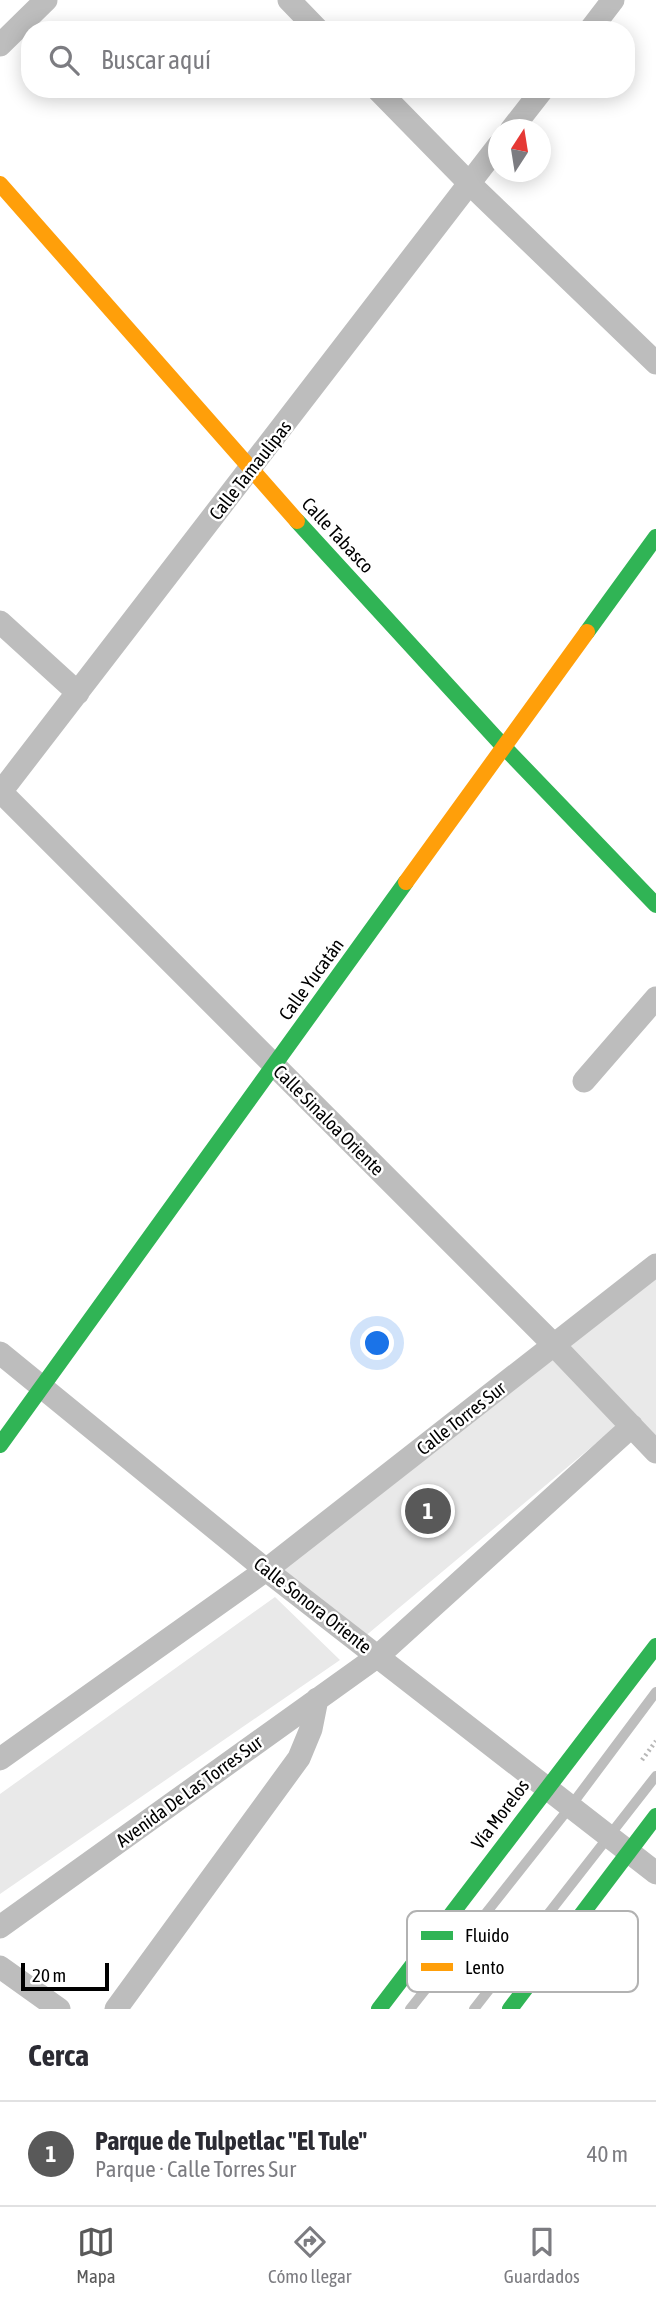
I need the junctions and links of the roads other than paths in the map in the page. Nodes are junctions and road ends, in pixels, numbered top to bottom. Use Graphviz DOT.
graph roads {
  1 [pos="46,0"];
  2 [pos="289,0"];
  3 [pos="613,0"];
  4 [pos="25,21"];
  5 [pos="309,21"];
  6 [pos="597,21"];
  7 [pos="21,24"];
  8 [pos="0,45"];
  9 [pos="386,98"];
  10 [pos="536,98"];
  11 [pos="520,119"];
  12 [pos="488,160"];
  13 [pos="469,183"];
  14 [pos="0,184"];
  15 [pos="656,363"];
  16 [pos="250,470"];
  17 [pos="656,537"];
  18 [pos="0,622"];
  19 [pos="78,693"];
  20 [pos="504,747"];
  21 [pos="0,792"];
  22 [pos="656,905"];
  23 [pos="656,998"];
  24 [pos="275,1066"];
  25 [pos="584,1081"];
  26 [pos="656,1265"];
  27 [pos="554,1345"];
  28 [pos="0,1353"];
  29 [pos="40,1387"];
  30 [pos="632,1426"];
  31 [pos="0,1445"];
  32 [pos="656,1452"];
  33 [pos="266,1570"];
  34 [pos="656,1646"];
  35 [pos="378,1656"];
  36 [pos="656,1692"];
  37 [pos="317,1699"];
  38 [pos="0,1759"];
  39 [pos="656,1776"];
  40 [pos="546,1789"];
  41 [pos="570,1807"];
  42 [pos="656,1816"];
  43 [pos="610,1837"];
  44 [pos="629,1853"];
  45 [pos="656,1873"];
  46 [pos="453,1911"];
  47 [pos="488,1911"];
  48 [pos="551,1911"];
  49 [pos="585,1911"];
  50 [pos="0,1927"];
  51 [pos="0,1967"];
  52 [pos="407,1972"];
  53 [pos="423,1992"];
  54 [pos="487,1992"];
  55 [pos="523,1992"];
  56 [pos="59,2009"];
  57 [pos="116,2009"];
  58 [pos="379,2009"];
  59 [pos="410,2009"];
  60 [pos="474,2009"];
  61 [pos="510,2009"];
  1 -- 4 [label="street"];
  2 -- 5 [label="street"];
  3 -- 6 [label="street"];
  7 -- 8 [label="street"];
  9 -- 13 [label="street"];
  10 -- 11 [label="street"];
  12 -- 13 [label="street, Calle Tamaulipas"];
  13 -- 15 [label="street"];
  13 -- 16 [label="street, Calle Tamaulipas"];
  14 -- 16 [label="street, Calle Tabasco"];
  16 -- 19 [label="street, Calle Tamaulipas"];
  16 -- 20 [label="street, Calle Tabasco"];
  17 -- 20 [label="street, Calle Yucatán"];
  18 -- 19 [label="street"];
  19 -- 21 [label="street, Calle Tamaulipas"];
  20 -- 22 [label="street, Calle Tabasco"];
  20 -- 24 [label="street, Calle Yucatán"];
  21 -- 24 [label="street, Calle Sinaloa Oriente"];
  23 -- 25 [label="street"];
  24 -- 27 [label="street, Calle Sinaloa Oriente"];
  24 -- 29 [label="street, Calle Yucatán"];
  26 -- 27 [label="street, Calle Torres Sur"];
  27 -- 30 [label="street, Calle Sinaloa Oriente"];
  27 -- 33 [label="street, Calle Torres Sur"];
  28 -- 29 [label="street, Calle Sonora Oriente"];
  29 -- 31 [label="street, Calle Yucatán"];
  29 -- 33 [label="street, Calle Sonora Oriente"];
  30 -- 32 [label="street, Calle Sinaloa Oriente"];
  30 -- 35 [label="street, Avenida De Las Torres Sur"];
  33 -- 35 [label="street, Calle Sonora Oriente"];
  33 -- 38 [label="street"];
  34 -- 40 [label="street, Vía Morelos"];
  35 -- 37 [label="street, Avenida De Las Torres Sur"];
  35 -- 40 [label="street, Calle Sonora Oriente"];
  36 -- 41 [label="lane"];
  37 -- 50 [label="street, Avenida De Las Torres Sur"];
  37 -- 57 [label="street"];
  39 -- 43 [label="lane"];
  40 -- 41 [label="street, Calle Sonora Oriente"];
  40 -- 46 [label="street, Vía Morelos"];
  41 -- 43 [label="street, Calle Sonora Oriente"];
  41 -- 47 [label="lane"];
  42 -- 44 [label="street"];
  43 -- 44 [label="street, Calle Sonora Oriente"];
  43 -- 48 [label="lane"];
  44 -- 45 [label="street, Calle Sonora Oriente"];
  44 -- 49 [label="street"];
  51 -- 56 [label="street"];
  52 -- 58 [label="street, Vía Morelos"];
  53 -- 59 [label="lane"];
  54 -- 60 [label="lane"];
  55 -- 61 [label="street"];
}
